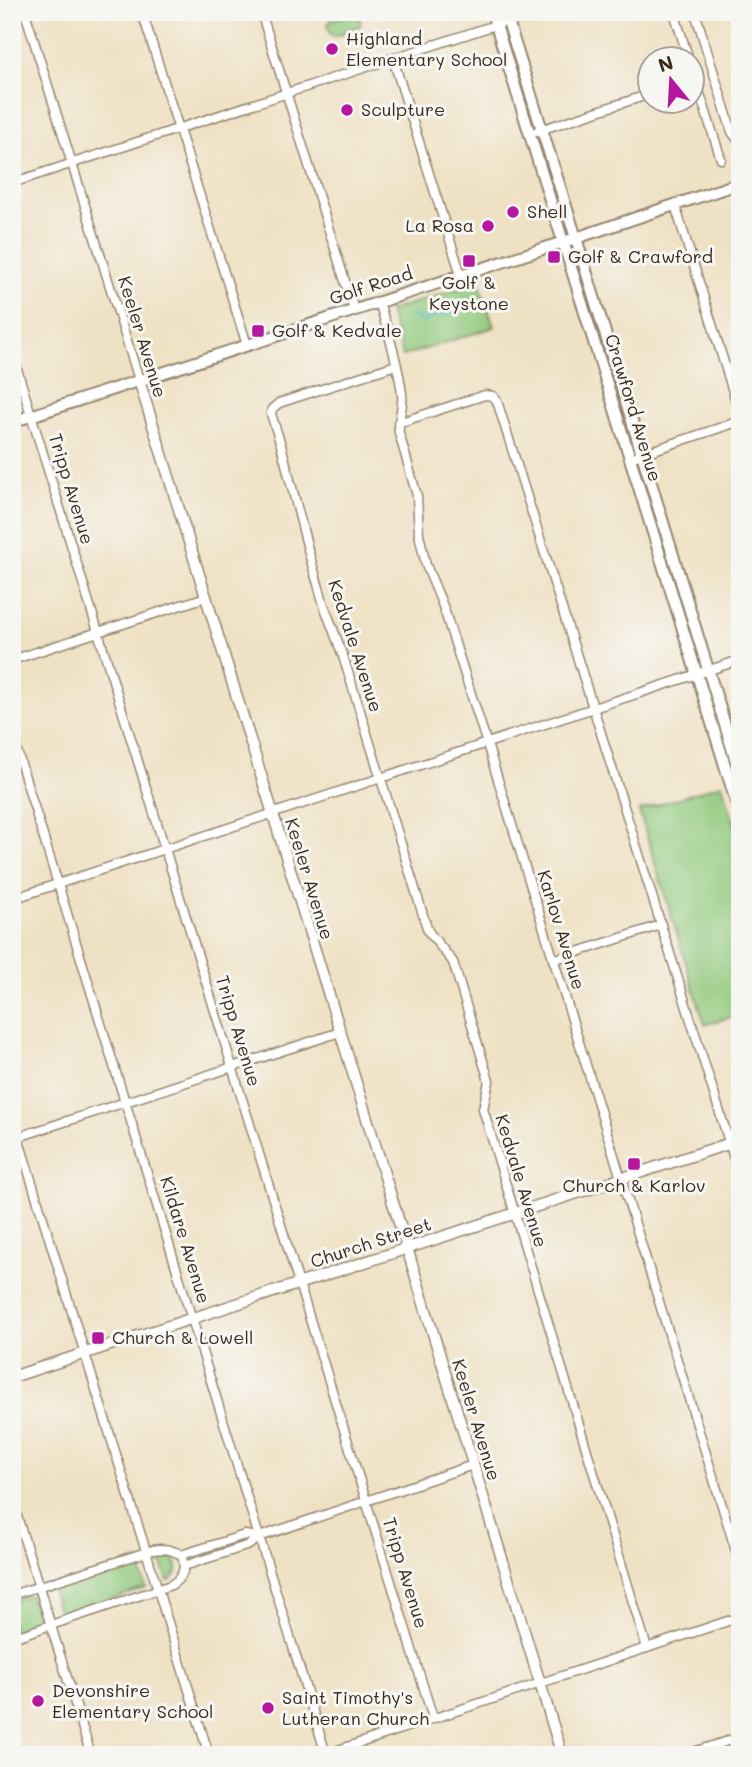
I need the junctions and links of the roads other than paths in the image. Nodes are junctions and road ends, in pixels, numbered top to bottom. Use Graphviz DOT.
graph roads {
  1 [pos="25,12"];
  2 [pos="142,12"];
  3 [pos="261,12"];
  4 [pos="492,12"];
  5 [pos="535,12"];
  6 [pos="674,12"];
  7 [pos="695,12"];
  8 [pos="506,17"];
  9 [pos="496,25"];
  10 [pos="685,46"];
  11 [pos="393,59"];
  12 [pos="286,93"];
  13 [pos="636,98"];
  14 [pos="706,115"];
  15 [pos="179,128"];
  16 [pos="541,129"];
  17 [pos="530,133"];
  18 [pos="740,143"];
  19 [pos="721,159"];
  20 [pos="72,163"];
  21 [pos="12,183"];
  22 [pos="740,183"];
  23 [pos="675,205"];
  24 [pos="576,238"];
  25 [pos="563,242"];
  26 [pos="461,275"];
  27 [pos="379,302"];
  28 [pos="354,310"];
  29 [pos="247,345"];
  30 [pos="12,353"];
  31 [pos="396,365"];
  32 [pos="139,380"];
  33 [pos="740,414"];
  34 [pos="32,415"];
  35 [pos="740,421"];
  36 [pos="12,422"];
  37 [pos="398,423"];
  38 [pos="642,454"];
  39 [pos="629,458"];
  40 [pos="206,597"];
  41 [pos="98,632"];
  42 [pos="12,660"];
  43 [pos="740,660"];
  44 [pos="702,673"];
  45 [pos="594,709"];
  46 [pos="12,735"];
  47 [pos="487,744"];
  48 [pos="740,774"];
  49 [pos="380,779"];
  50 [pos="273,814"];
  51 [pos="740,814"];
  52 [pos="166,849"];
  53 [pos="58,884"];
  54 [pos="12,899"];
  55 [pos="662,925"];
  56 [pos="553,960"];
  57 [pos="340,1032"];
  58 [pos="233,1067"];
  59 [pos="126,1102"];
  60 [pos="12,1118"];
  61 [pos="15,1138"];
  62 [pos="734,1141"];
  63 [pos="740,1177"];
  64 [pos="622,1178"];
  65 [pos="515,1213"];
  66 [pos="407,1248"];
  67 [pos="300,1283"];
  68 [pos="192,1318"];
  69 [pos="85,1353"];
  70 [pos="12,1377"];
  71 [pos="473,1465"];
  72 [pos="12,1500"];
  73 [pos="366,1501"];
  74 [pos="259,1537"];
  75 [pos="146,1551"];
  76 [pos="181,1555"];
  77 [pos="740,1564"];
  78 [pos="184,1566"];
  79 [pos="39,1586"];
  80 [pos="158,1590"];
  81 [pos="12,1595"];
  82 [pos="740,1617"];
  83 [pos="51,1625"];
  84 [pos="12,1638"];
  85 [pos="647,1648"];
  86 [pos="540,1683"];
  87 [pos="433,1718"];
  88 [pos="740,1737"];
  89 [pos="324,1754"];
  90 [pos="91,1755"];
  91 [pos="209,1755"];
  92 [pos="562,1755"];
  93 [pos="684,1755"];
  1 -- 20 [label="street, Keeler Avenue"];
  2 -- 15 [label="street"];
  3 -- 12 [label="street"];
  4 -- 9 [label="main road, Crawford Avenue"];
  5 -- 8 [label="street"];
  6 -- 10 [label="street"];
  7 -- 18 [label="street"];
  8 -- 9 [label="street"];
  8 -- 16 [label="main road, Crawford Avenue"];
  9 -- 11 [label="street"];
  9 -- 17 [label="main road, Crawford Avenue"];
  11 -- 12 [label="street"];
  11 -- 26 [label="street"];
  12 -- 15 [label="street"];
  12 -- 28 [label="street"];
  13 -- 16 [label="street"];
  14 -- 19 [label="street"];
  15 -- 20 [label="street"];
  15 -- 29 [label="street"];
  16 -- 17 [label="street"];
  16 -- 24 [label="main road, Crawford Avenue"];
  17 -- 25 [label="main road, Crawford Avenue"];
  20 -- 21 [label="street"];
  20 -- 32 [label="street, Keeler Avenue"];
  22 -- 23 [label="main road, Golf Road"];
  23 -- 24 [label="main road, Golf Road"];
  23 -- 33 [label="street"];
  24 -- 25 [label="main road, Golf Road"];
  24 -- 38 [label="main road, Crawford Avenue"];
  25 -- 26 [label="main road, Golf Road"];
  25 -- 39 [label="main road, Crawford Avenue"];
  26 -- 27 [label="main road, Golf Road"];
  27 -- 28 [label="main road, Golf Road"];
  27 -- 31 [label="street, Karlov Avenue"];
  28 -- 29 [label="main road, Golf Road"];
  29 -- 32 [label="main road, Golf Road"];
  30 -- 34 [label="street, Tripp Avenue"];
  31 -- 37 [label="street, Karlov Avenue"];
  31 -- 49 [label="street, Kedvale Avenue"];
  32 -- 34 [label="main road, Golf Road"];
  32 -- 40 [label="street, Keeler Avenue"];
  34 -- 36 [label="main road, Golf Road"];
  34 -- 41 [label="street, Tripp Avenue"];
  35 -- 38 [label="street"];
  37 -- 45 [label="street"];
  37 -- 47 [label="street, Karlov Avenue"];
  38 -- 39 [label="street"];
  38 -- 44 [label="main road, Crawford Avenue"];
  39 -- 44 [label="main road, Crawford Avenue"];
  40 -- 41 [label="street"];
  40 -- 50 [label="street, Keeler Avenue"];
  41 -- 42 [label="street"];
  41 -- 52 [label="street, Tripp Avenue"];
  43 -- 44 [label="street"];
  44 -- 45 [label="street"];
  44 -- 48 [label="main road, Crawford Avenue"];
  44 -- 51 [label="main road, Crawford Avenue"];
  45 -- 47 [label="street"];
  45 -- 55 [label="street"];
  46 -- 53 [label="street, Kildare Avenue"];
  47 -- 49 [label="street"];
  47 -- 56 [label="street, Karlov Avenue"];
  49 -- 50 [label="street"];
  49 -- 65 [label="street, Kedvale Avenue"];
  50 -- 52 [label="street"];
  50 -- 57 [label="street, Keeler Avenue"];
  52 -- 53 [label="street"];
  52 -- 58 [label="street, Tripp Avenue"];
  53 -- 54 [label="street"];
  53 -- 59 [label="street, Kildare Avenue"];
  55 -- 56 [label="street"];
  55 -- 62 [label="street"];
  56 -- 64 [label="street, Karlov Avenue"];
  57 -- 58 [label="street"];
  57 -- 66 [label="street, Keeler Avenue"];
  58 -- 59 [label="street"];
  58 -- 67 [label="street, Tripp Avenue"];
  59 -- 61 [label="street"];
  59 -- 68 [label="street, Kildare Avenue"];
  60 -- 61 [label="street"];
  61 -- 69 [label="street"];
  62 -- 63 [label="street"];
  62 -- 64 [label="street, Church Street"];
  64 -- 65 [label="street, Church Street"];
  64 -- 77 [label="street, Karlov Avenue"];
  65 -- 66 [label="street, Church Street"];
  65 -- 85 [label="street, Kedvale Avenue"];
  66 -- 67 [label="street, Church Street"];
  66 -- 71 [label="street, Keeler Avenue"];
  67 -- 68 [label="street, Church Street"];
  67 -- 73 [label="street, Tripp Avenue"];
  68 -- 69 [label="street, Church Street"];
  68 -- 74 [label="street, Kildare Avenue"];
  69 -- 70 [label="street, Church Street"];
  69 -- 75 [label="street"];
  71 -- 73 [label="street"];
  71 -- 86 [label="street, Keeler Avenue"];
  72 -- 79 [label="street"];
  73 -- 74 [label="street"];
  73 -- 87 [label="street, Tripp Avenue"];
  74 -- 76 [label="street"];
  74 -- 78 [label="street"];
  74 -- 89 [label="street, Kildare Avenue"];
  75 -- 76 [label="street"];
  75 -- 79 [label="street"];
  75 -- 80 [label="street"];
  76 -- 78 [label="street"];
  78 -- 80 [label="street"];
  79 -- 81 [label="street"];
  79 -- 83 [label="street"];
  80 -- 83 [label="street"];
  80 -- 91 [label="street"];
  82 -- 85 [label="street"];
  83 -- 84 [label="street"];
  83 -- 90 [label="street"];
  85 -- 86 [label="street"];
  86 -- 87 [label="street"];
  86 -- 92 [label="street, Keeler Avenue"];
  87 -- 89 [label="street"];
  88 -- 93 [label="street"];
}
